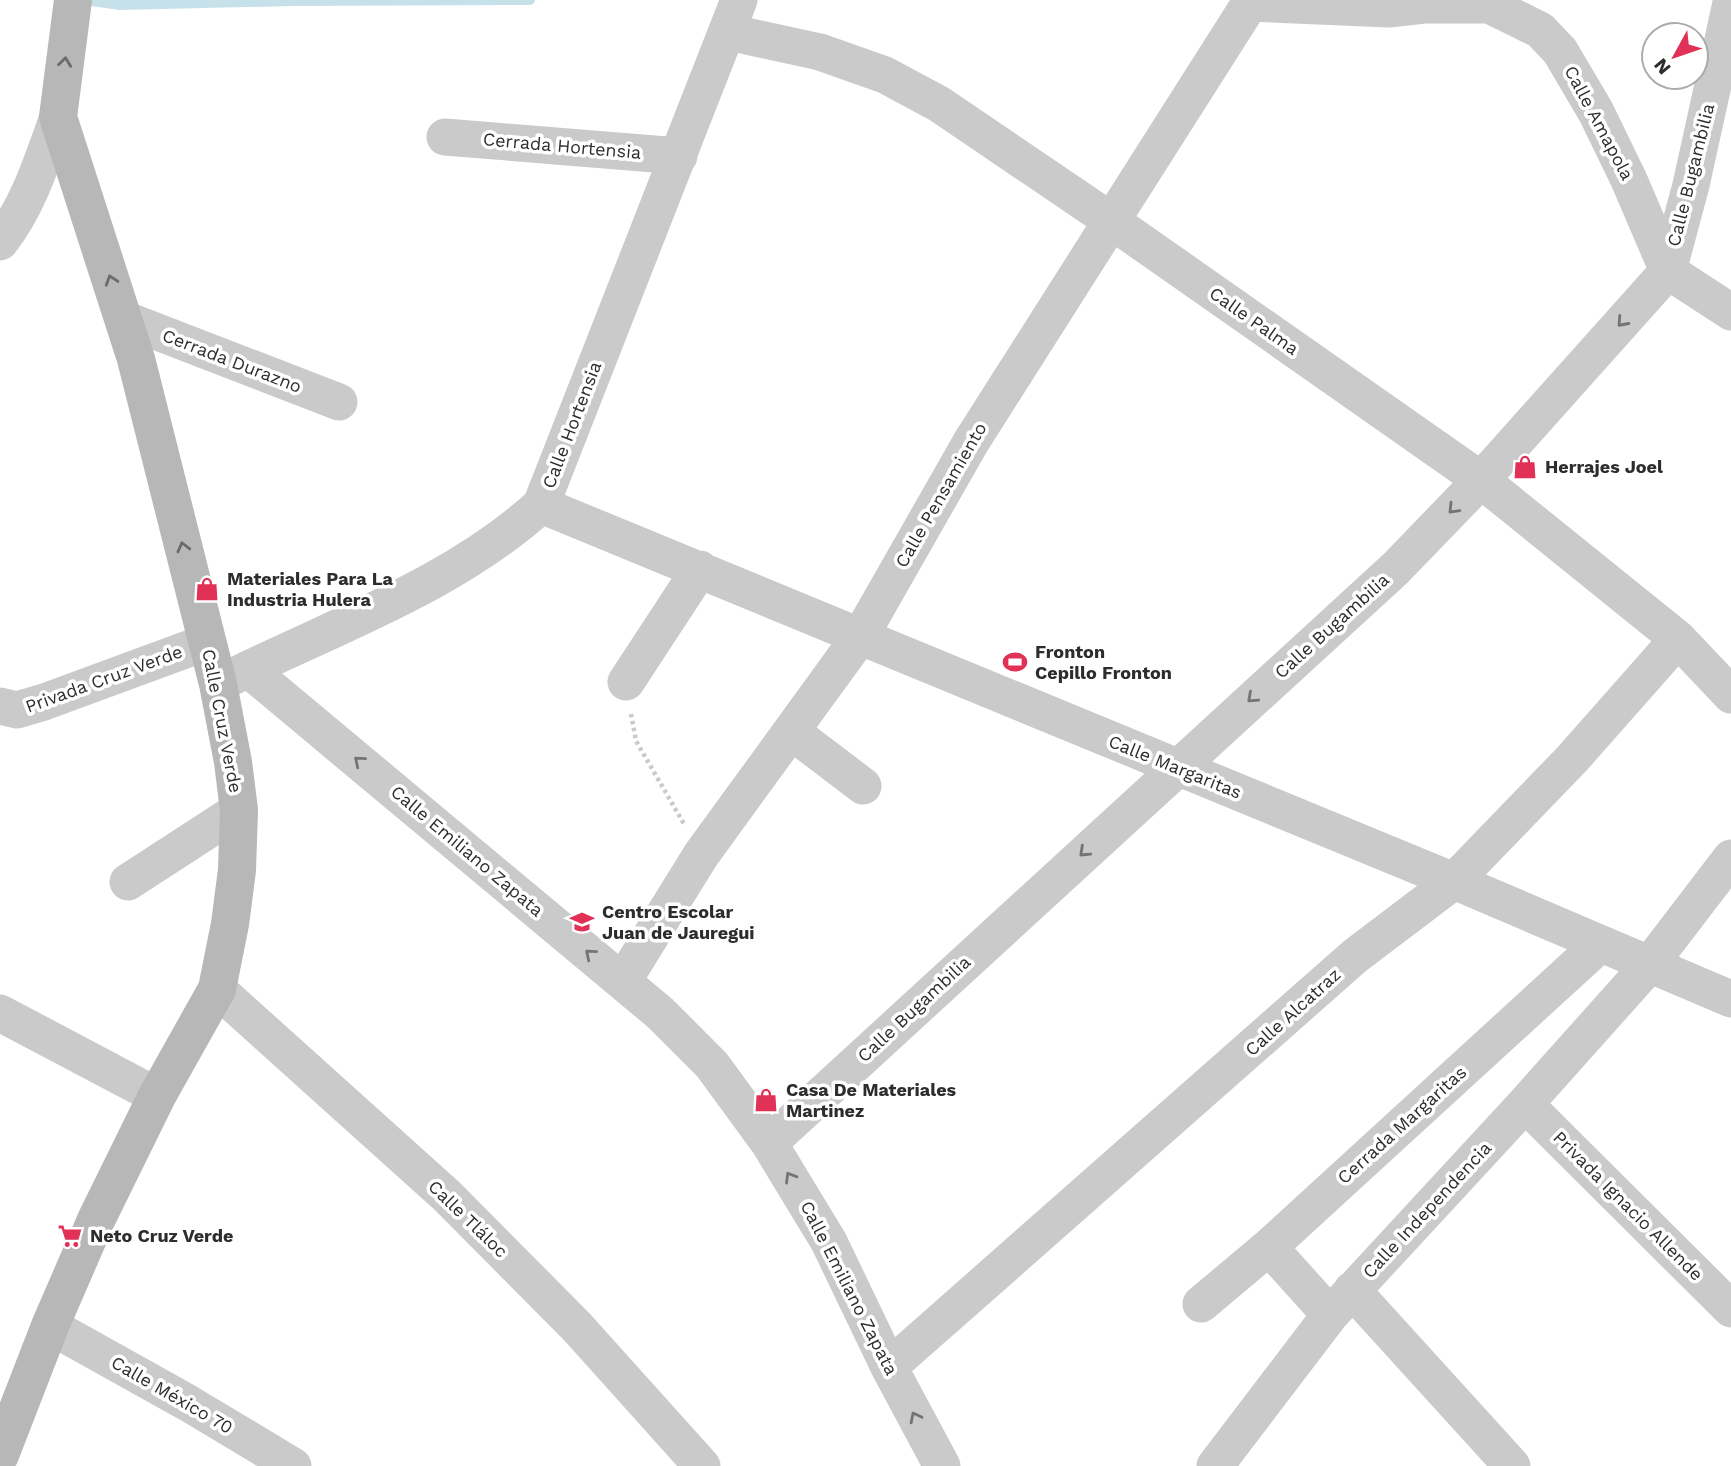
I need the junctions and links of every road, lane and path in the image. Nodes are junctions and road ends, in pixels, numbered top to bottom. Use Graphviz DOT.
graph roads {
  1 [pos="1250,3"];
  2 [pos="1731,3"];
  3 [pos="72,5"];
  4 [pos="733,16"];
  5 [pos="1725,57"];
  6 [pos="58,117"];
  7 [pos="445,137"];
  8 [pos="679,156"];
  9 [pos="1110,220"];
  10 [pos="0,242"];
  11 [pos="1668,271"];
  12 [pos="1731,312"];
  13 [pos="124,319"];
  14 [pos="339,402"];
  15 [pos="1481,480"];
  16 [pos="541,505"];
  17 [pos="700,569"];
  18 [pos="861,635"];
  19 [pos="1678,639"];
  20 [pos="207,642"];
  21 [pos="233,677"];
  22 [pos="626,682"];
  23 [pos="1731,695"];
  24 [pos="0,706"];
  25 [pos="793,732"];
  26 [pos="1176,767"];
  27 [pos="863,786"];
  28 [pos="239,810"];
  29 [pos="701,855"];
  30 [pos="1731,858"];
  31 [pos="1454,881"];
  32 [pos="128,882"];
  33 [pos="1600,944"];
  34 [pos="1650,964"];
  35 [pos="623,981"];
  36 [pos="217,989"];
  37 [pos="1731,999"];
  38 [pos="0,1013"];
  39 [pos="157,1096"];
  40 [pos="1525,1104"];
  41 [pos="769,1143"];
  42 [pos="1269,1247"];
  43 [pos="1341,1303"];
  44 [pos="1201,1304"];
  45 [pos="1731,1309"];
  46 [pos="50,1326"];
  47 [pos="889,1367"];
  48 [pos="0,1455"];
  49 [pos="293,1466"];
  50 [pos="702,1466"];
  51 [pos="942,1466"];
  52 [pos="1215,1466"];
  53 [pos="1512,1466"];
  1 -- 9 [label="street, Calle Pensamiento"];
  1 -- 11 [label="street, Calle Amapola"];
  2 -- 5 [label="street, Calle Bugambilia"];
  6 -- 3 [label="street, Calle Cruz Verde, one-way"];
  4 -- 8 [label="street, Calle Hortensia"];
  4 -- 9 [label="street, Calle Palma"];
  5 -- 11 [label="street, Calle Bugambilia"];
  6 -- 10 [label="street"];
  13 -- 6 [label="street, Calle Cruz Verde, one-way"];
  7 -- 8 [label="street, Cerrada Hortensia"];
  8 -- 16 [label="street, Calle Hortensia"];
  9 -- 15 [label="street, Calle Palma"];
  9 -- 18 [label="street, Calle Pensamiento"];
  11 -- 12 [label="street"];
  11 -- 15 [label="street, Calle Bugambilia, one-way"];
  13 -- 14 [label="street, Cerrada Durazno"];
  20 -- 13 [label="street, Calle Cruz Verde, one-way"];
  15 -- 19 [label="street, Calle Palma"];
  15 -- 26 [label="street, Calle Bugambilia, one-way"];
  16 -- 17 [label="street, Calle Margaritas"];
  16 -- 21 [label="street, Calle Hortensia"];
  17 -- 18 [label="street, Calle Margaritas"];
  17 -- 22 [label="street"];
  18 -- 25 [label="street, Calle Pensamiento"];
  18 -- 26 [label="street, Calle Margaritas"];
  19 -- 23 [label="street, Calle Palma"];
  19 -- 31 [label="street, Calle Alcatraz"];
  20 -- 21 [label="street, Calle Cruz Verde"];
  20 -- 24 [label="street, Privada Cruz Verde"];
  21 -- 28 [label="street, Calle Cruz Verde"];
  35 -- 21 [label="street, Calle Emiliano Zapata, one-way"];
  22 -- 29 [label="path"];
  25 -- 27 [label="street"];
  25 -- 29 [label="street, Calle Pensamiento"];
  26 -- 31 [label="street, Calle Margaritas"];
  26 -- 41 [label="street, Calle Bugambilia, one-way"];
  28 -- 32 [label="street"];
  28 -- 36 [label="street, Calle Cruz Verde"];
  29 -- 35 [label="street, Calle Pensamiento"];
  30 -- 34 [label="street, Calle Independencia"];
  31 -- 33 [label="street, Calle Margaritas"];
  31 -- 47 [label="street, Calle Alcatraz"];
  33 -- 34 [label="street, Calle Margaritas"];
  33 -- 42 [label="street, Cerrada Margaritas"];
  34 -- 37 [label="street, Calle Margaritas"];
  34 -- 40 [label="street, Calle Independencia"];
  35 -- 41 [label="street, Calle Emiliano Zapata"];
  36 -- 39 [label="street, Calle Cruz Verde"];
  36 -- 50 [label="street, Calle Tláloc"];
  38 -- 39 [label="street"];
  39 -- 46 [label="street, Calle Cruz Verde"];
  40 -- 43 [label="street, Calle Independencia"];
  40 -- 45 [label="street, Privada Ignacio Allende"];
  47 -- 41 [label="street, Calle Emiliano Zapata, one-way"];
  42 -- 43 [label="street"];
  42 -- 44 [label="street, Cerrada Margaritas"];
  43 -- 52 [label="street, Calle Independencia"];
  43 -- 53 [label="street"];
  46 -- 48 [label="street, Calle Cruz Verde"];
  46 -- 49 [label="street, Calle México 70"];
  51 -- 47 [label="street, Calle Emiliano Zapata, one-way"];
}
